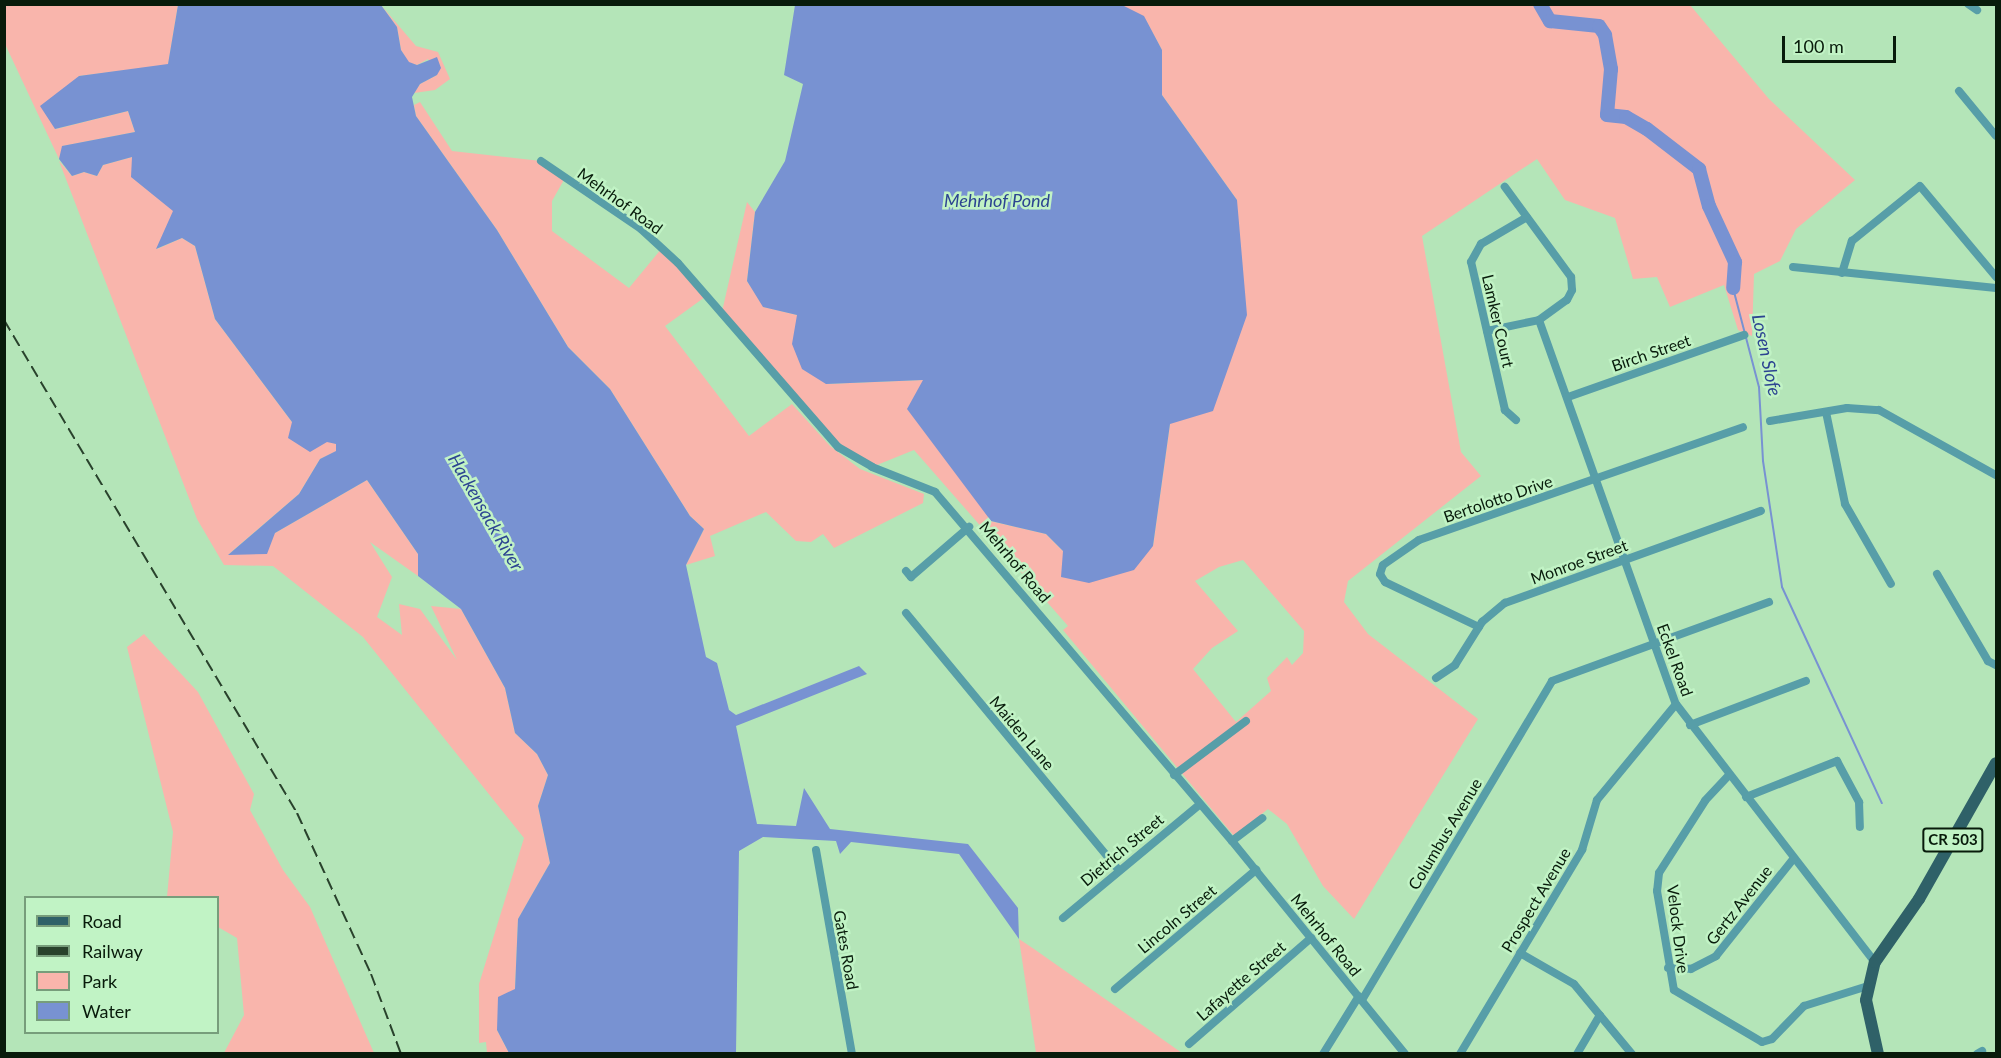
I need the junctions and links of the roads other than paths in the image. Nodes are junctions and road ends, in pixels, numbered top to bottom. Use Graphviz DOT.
graph roads {
  1 [pos="1968,4"];
  2 [pos="1977,10"];
  3 [pos="1959,91"];
  4 [pos="1996,136"];
  5 [pos="541,161"];
  6 [pos="1505,187"];
  7 [pos="1527,217"];
  8 [pos="1793,267"];
  9 [pos="1842,273"];
  10 [pos="1996,277"];
  11 [pos="1996,288"];
  12 [pos="1539,320"];
  13 [pos="1487,331"];
  14 [pos="1744,335"];
  15 [pos="1568,397"];
  16 [pos="1826,412"];
  17 [pos="1516,420"];
  18 [pos="1770,421"];
  19 [pos="1743,427"];
  20 [pos="1996,475"];
  21 [pos="1596,478"];
  22 [pos="1761,511"];
  23 [pos="969,528"];
  24 [pos="1625,560"];
  25 [pos="906,571"];
  26 [pos="1937,574"];
  27 [pos="1891,585"];
  28 [pos="1769,602"];
  29 [pos="906,613"];
  30 [pos="1479,627"];
  31 [pos="1654,644"];
  32 [pos="1996,665"];
  33 [pos="1436,678"];
  34 [pos="1806,681"];
  35 [pos="1676,705"];
  36 [pos="1246,721"];
  37 [pos="1689,725"];
  38 [pos="1996,763"];
  39 [pos="1174,775"];
  40 [pos="1729,775"];
  41 [pos="1746,797"];
  42 [pos="1199,805"];
  43 [pos="1262,818"];
  44 [pos="1860,827"];
  45 [pos="1232,841"];
  46 [pos="816,850"];
  47 [pos="1794,858"];
  48 [pos="1118,869"];
  49 [pos="1256,870"];
  50 [pos="1063,918"];
  51 [pos="1311,938"];
  52 [pos="1520,954"];
  53 [pos="1875,962"];
  54 [pos="1668,968"];
  55 [pos="1868,986"];
  56 [pos="1115,989"];
  57 [pos="1360,998"];
  58 [pos="1600,1015"];
  59 [pos="1189,1044"];
  60 [pos="852,1053"];
  61 [pos="1323,1053"];
  62 [pos="1405,1053"];
  63 [pos="1460,1053"];
  64 [pos="1577,1053"];
  65 [pos="1632,1053"];
  66 [pos="1878,1053"];
  1 -- 2 [label="street"];
  3 -- 4 [label="street"];
  5 -- 23 [label="street, Mehrhof Road"];
  6 -- 7 [label="street"];
  7 -- 12 [label="street"];
  7 -- 13 [label="street, Lamker Court"];
  8 -- 9 [label="street"];
  9 -- 10 [label="street"];
  9 -- 11 [label="street"];
  12 -- 13 [label="street"];
  12 -- 15 [label="street, Eckel Road"];
  13 -- 17 [label="street, Lamker Court"];
  14 -- 15 [label="street, Birch Street"];
  15 -- 21 [label="street, Eckel Road"];
  16 -- 18 [label="street"];
  16 -- 20 [label="street"];
  16 -- 27 [label="street"];
  19 -- 21 [label="street, Bertolotto Drive"];
  21 -- 24 [label="street, Eckel Road"];
  21 -- 30 [label="street, Bertolotto Drive"];
  22 -- 24 [label="street, Monroe Street"];
  23 -- 25 [label="street"];
  23 -- 39 [label="street, Mehrhof Road"];
  24 -- 30 [label="street, Monroe Street"];
  24 -- 31 [label="street, Eckel Road"];
  26 -- 32 [label="street"];
  28 -- 31 [label="street"];
  29 -- 48 [label="street, Maiden Lane"];
  30 -- 33 [label="street, Monroe Street"];
  31 -- 35 [label="street, Eckel Road"];
  31 -- 57 [label="street, Columbus Avenue"];
  34 -- 37 [label="street"];
  35 -- 37 [label="street, Eckel Road"];
  35 -- 52 [label="street, Prospect Avenue"];
  36 -- 39 [label="street"];
  37 -- 40 [label="street, Eckel Road"];
  38 -- 53 [label="main road, CR 503"];
  39 -- 42 [label="street, Mehrhof Road"];
  40 -- 41 [label="street, Eckel Road"];
  40 -- 54 [label="street, Velock Drive"];
  41 -- 44 [label="street"];
  41 -- 47 [label="street, Eckel Road"];
  42 -- 45 [label="street, Mehrhof Road"];
  42 -- 48 [label="street, Dietrich Street"];
  43 -- 45 [label="street"];
  45 -- 49 [label="street, Mehrhof Road"];
  46 -- 60 [label="street, Gates Road"];
  47 -- 53 [label="street, Eckel Road"];
  47 -- 54 [label="street, Gertz Avenue"];
  48 -- 50 [label="street, Dietrich Street"];
  49 -- 51 [label="street, Mehrhof Road"];
  49 -- 56 [label="street, Lincoln Street"];
  51 -- 57 [label="street, Mehrhof Road"];
  51 -- 59 [label="street, Lafayette Street"];
  52 -- 58 [label="street"];
  52 -- 63 [label="street, Prospect Avenue"];
  53 -- 55 [label="main road, CR 503"];
  54 -- 55 [label="street, Velock Drive"];
  55 -- 66 [label="main road, CR 503"];
  57 -- 61 [label="street, Columbus Avenue"];
  57 -- 62 [label="street, Mehrhof Road"];
  58 -- 64 [label="street"];
  58 -- 65 [label="street"];
}
